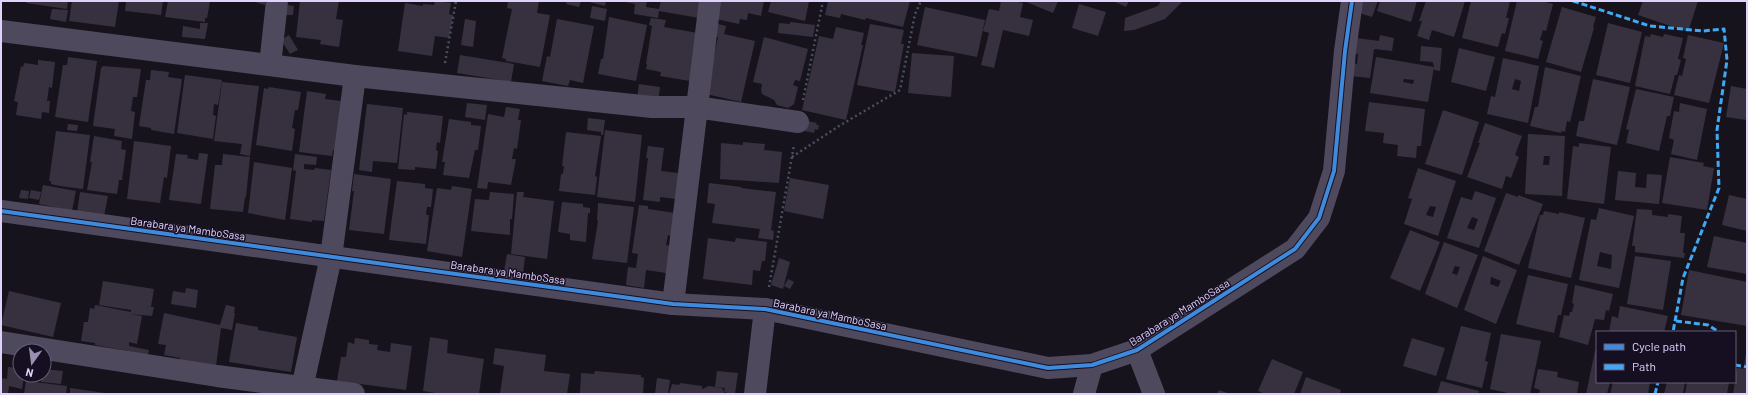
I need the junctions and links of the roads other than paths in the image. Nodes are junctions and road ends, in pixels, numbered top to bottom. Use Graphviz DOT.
graph roads {
  1 [pos="277,1"];
  2 [pos="710,1"];
  3 [pos="1352,1"];
  4 [pos="1,31"];
  5 [pos="270,66"];
  6 [pos="355,76"];
  7 [pos="696,107"];
  8 [pos="798,122"];
  9 [pos="1,211"];
  10 [pos="331,257"];
  11 [pos="674,304"];
  12 [pos="764,310"];
  13 [pos="1,342"];
  14 [pos="1138,350"];
  15 [pos="1092,365"];
  16 [pos="302,388"];
  17 [pos="354,394"];
  18 [pos="755,394"];
  19 [pos="1084,394"];
  20 [pos="1154,394"];
  1 -- 5 [label="street"];
  2 -- 7 [label="street"];
  3 -- 14 [label="street, Barabara ya MamboSasa"];
  4 -- 5 [label="street"];
  5 -- 6 [label="street"];
  6 -- 7 [label="street"];
  6 -- 10 [label="street"];
  7 -- 8 [label="street"];
  7 -- 11 [label="street"];
  9 -- 10 [label="street, Barabara ya MamboSasa"];
  10 -- 11 [label="street, Barabara ya MamboSasa"];
  10 -- 16 [label="street"];
  11 -- 12 [label="street, Barabara ya MamboSasa"];
  12 -- 15 [label="street, Barabara ya MamboSasa"];
  12 -- 18 [label="street"];
  13 -- 16 [label="street"];
  14 -- 15 [label="street, Barabara ya MamboSasa"];
  14 -- 20 [label="street"];
  15 -- 19 [label="street"];
  16 -- 17 [label="street"];
}
